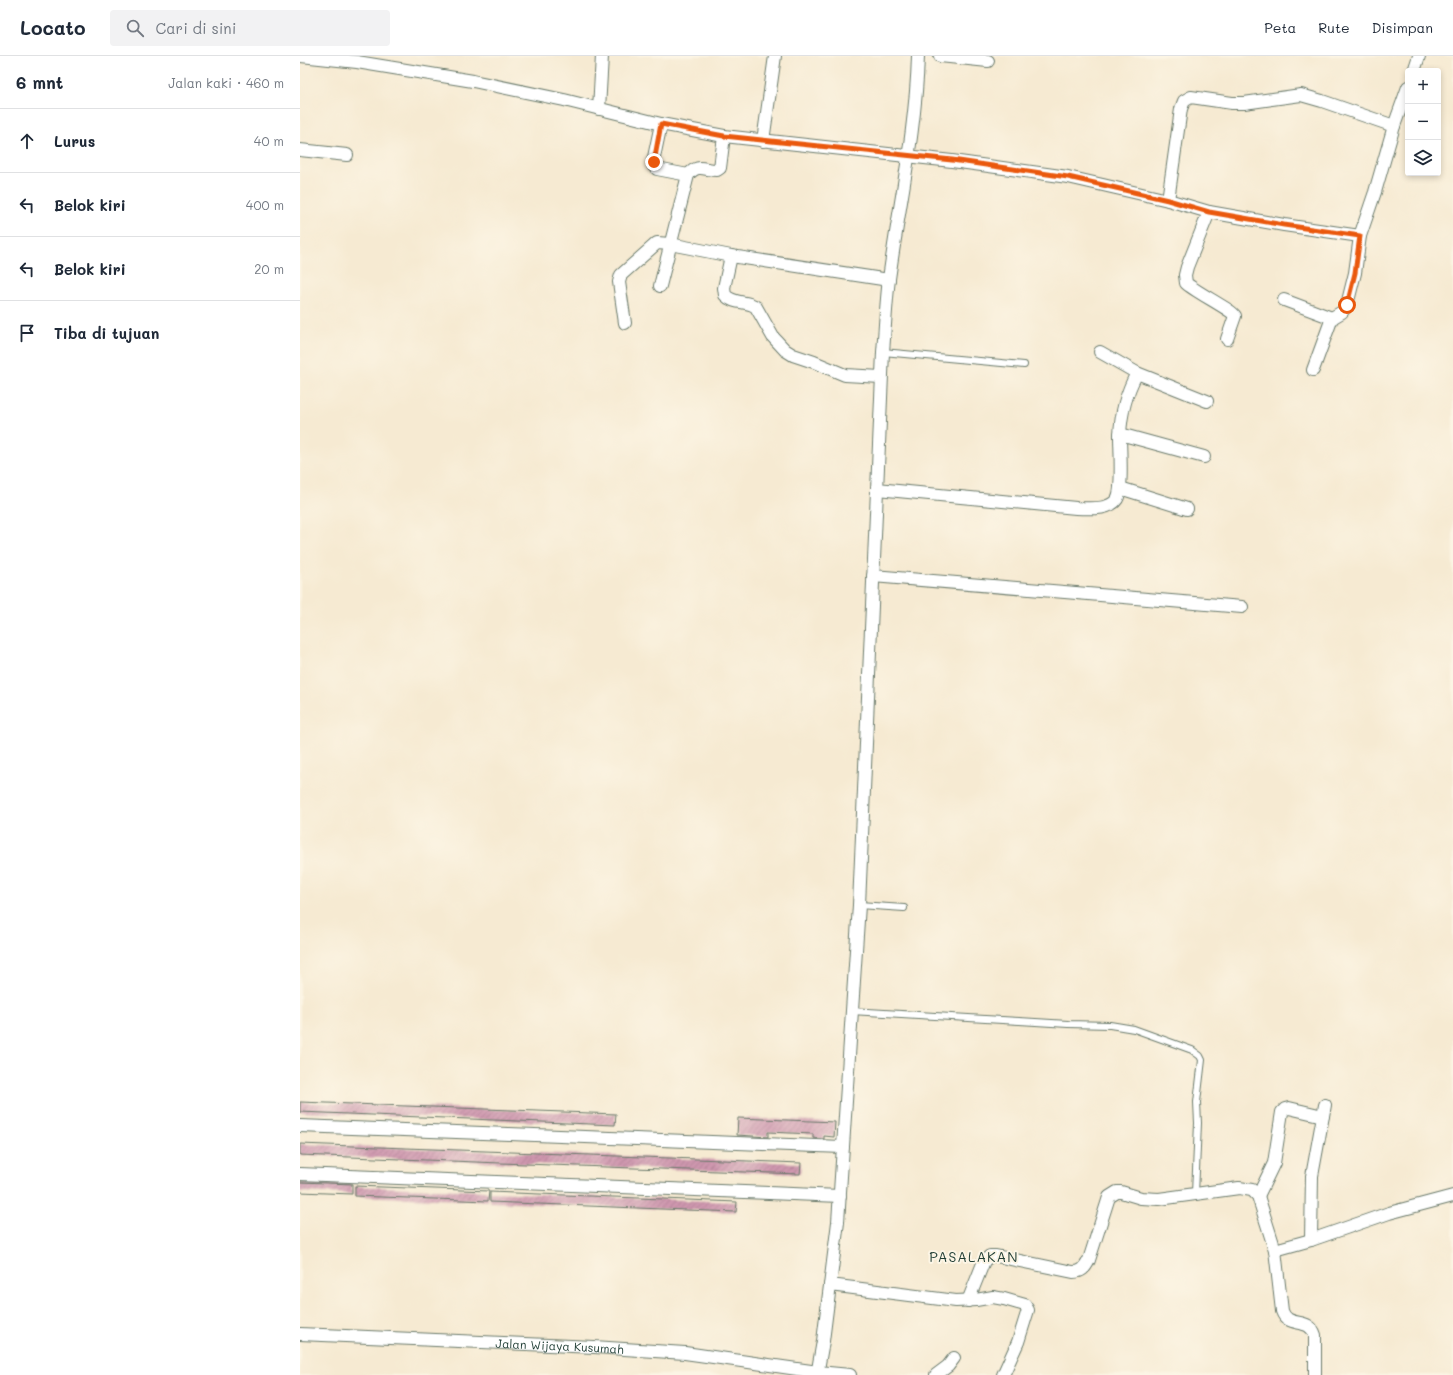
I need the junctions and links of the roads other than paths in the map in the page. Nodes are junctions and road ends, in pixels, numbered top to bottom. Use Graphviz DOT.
graph roads {
  1 [pos="301,56"];
  2 [pos="602,56"];
  3 [pos="775,56"];
  4 [pos="918,56"];
  5 [pos="940,56"];
  6 [pos="1419,56"];
  7 [pos="988,61"];
  8 [pos="1415,68"];
  9 [pos="1405,95"];
  10 [pos="599,109"];
  11 [pos="661,124"];
  12 [pos="1394,126"];
  13 [pos="724,136"];
  14 [pos="763,141"];
  15 [pos="300,150"];
  16 [pos="347,155"];
  17 [pos="909,157"];
  18 [pos="688,175"];
  19 [pos="1168,200"];
  20 [pos="1209,212"];
  21 [pos="1360,236"];
  22 [pos="670,244"];
  23 [pos="731,256"];
  24 [pos="889,280"];
  25 [pos="660,286"];
  26 [pos="1284,300"];
  27 [pos="1332,318"];
  28 [pos="625,323"];
  29 [pos="1227,339"];
  30 [pos="883,352"];
  31 [pos="1100,352"];
  32 [pos="1024,364"];
  33 [pos="1313,370"];
  34 [pos="1137,373"];
  35 [pos="881,377"];
  36 [pos="1208,401"];
  37 [pos="1120,434"];
  38 [pos="1204,457"];
  39 [pos="1120,488"];
  40 [pos="877,489"];
  41 [pos="1187,509"];
  42 [pos="874,576"];
  43 [pos="1242,607"];
  44 [pos="859,905"];
  45 [pos="904,908"];
  46 [pos="851,1011"];
  47 [pos="300,1126"];
  48 [pos="843,1147"];
  49 [pos="300,1174"];
  50 [pos="1195,1194"];
  51 [pos="840,1196"];
  52 [pos="1258,1196"];
  53 [pos="1453,1196"];
  54 [pos="1311,1240"];
  55 [pos="1275,1250"];
  56 [pos="830,1285"];
  57 [pos="968,1301"];
  58 [pos="300,1334"];
  59 [pos="954,1358"];
  60 [pos="817,1374"];
  61 [pos="850,1375"];
  62 [pos="936,1375"];
  63 [pos="1003,1375"];
  64 [pos="1315,1375"];
  1 -- 10 [label="street"];
  2 -- 10 [label="street"];
  3 -- 14 [label="street"];
  4 -- 17 [label="street"];
  5 -- 7 [label="street"];
  6 -- 8 [label="street"];
  9 -- 12 [label="street"];
  10 -- 11 [label="street"];
  11 -- 13 [label="street"];
  11 -- 18 [label="street"];
  12 -- 19 [label="street"];
  12 -- 21 [label="street"];
  13 -- 14 [label="street"];
  13 -- 18 [label="street"];
  14 -- 17 [label="street"];
  15 -- 16 [label="street"];
  17 -- 19 [label="street"];
  17 -- 24 [label="street"];
  18 -- 22 [label="street"];
  19 -- 20 [label="street"];
  20 -- 21 [label="street"];
  20 -- 29 [label="street"];
  21 -- 27 [label="street"];
  22 -- 23 [label="street"];
  22 -- 25 [label="street"];
  22 -- 28 [label="street"];
  23 -- 24 [label="street"];
  23 -- 35 [label="street"];
  24 -- 30 [label="street"];
  26 -- 27 [label="street"];
  27 -- 33 [label="street"];
  30 -- 32 [label="lane"];
  30 -- 35 [label="street"];
  31 -- 34 [label="street"];
  34 -- 36 [label="street"];
  34 -- 37 [label="street"];
  35 -- 40 [label="street"];
  37 -- 38 [label="street"];
  37 -- 39 [label="street"];
  39 -- 40 [label="street"];
  39 -- 41 [label="street"];
  40 -- 42 [label="street"];
  42 -- 43 [label="street"];
  42 -- 44 [label="street"];
  44 -- 45 [label="lane"];
  44 -- 46 [label="street"];
  46 -- 48 [label="street"];
  46 -- 50 [label="lane"];
  47 -- 48 [label="street"];
  48 -- 51 [label="street"];
  49 -- 51 [label="street"];
  50 -- 52 [label="street"];
  50 -- 57 [label="street"];
  51 -- 56 [label="street"];
  52 -- 54 [label="street"];
  52 -- 55 [label="street"];
  53 -- 54 [label="street"];
  54 -- 55 [label="street"];
  55 -- 64 [label="street"];
  56 -- 57 [label="street"];
  56 -- 60 [label="street"];
  57 -- 63 [label="street"];
  58 -- 60 [label="street, Jalan Wijaya Kusumah"];
  59 -- 62 [label="street"];
  60 -- 61 [label="street, Jalan Wijaya Kusumah"];
}
